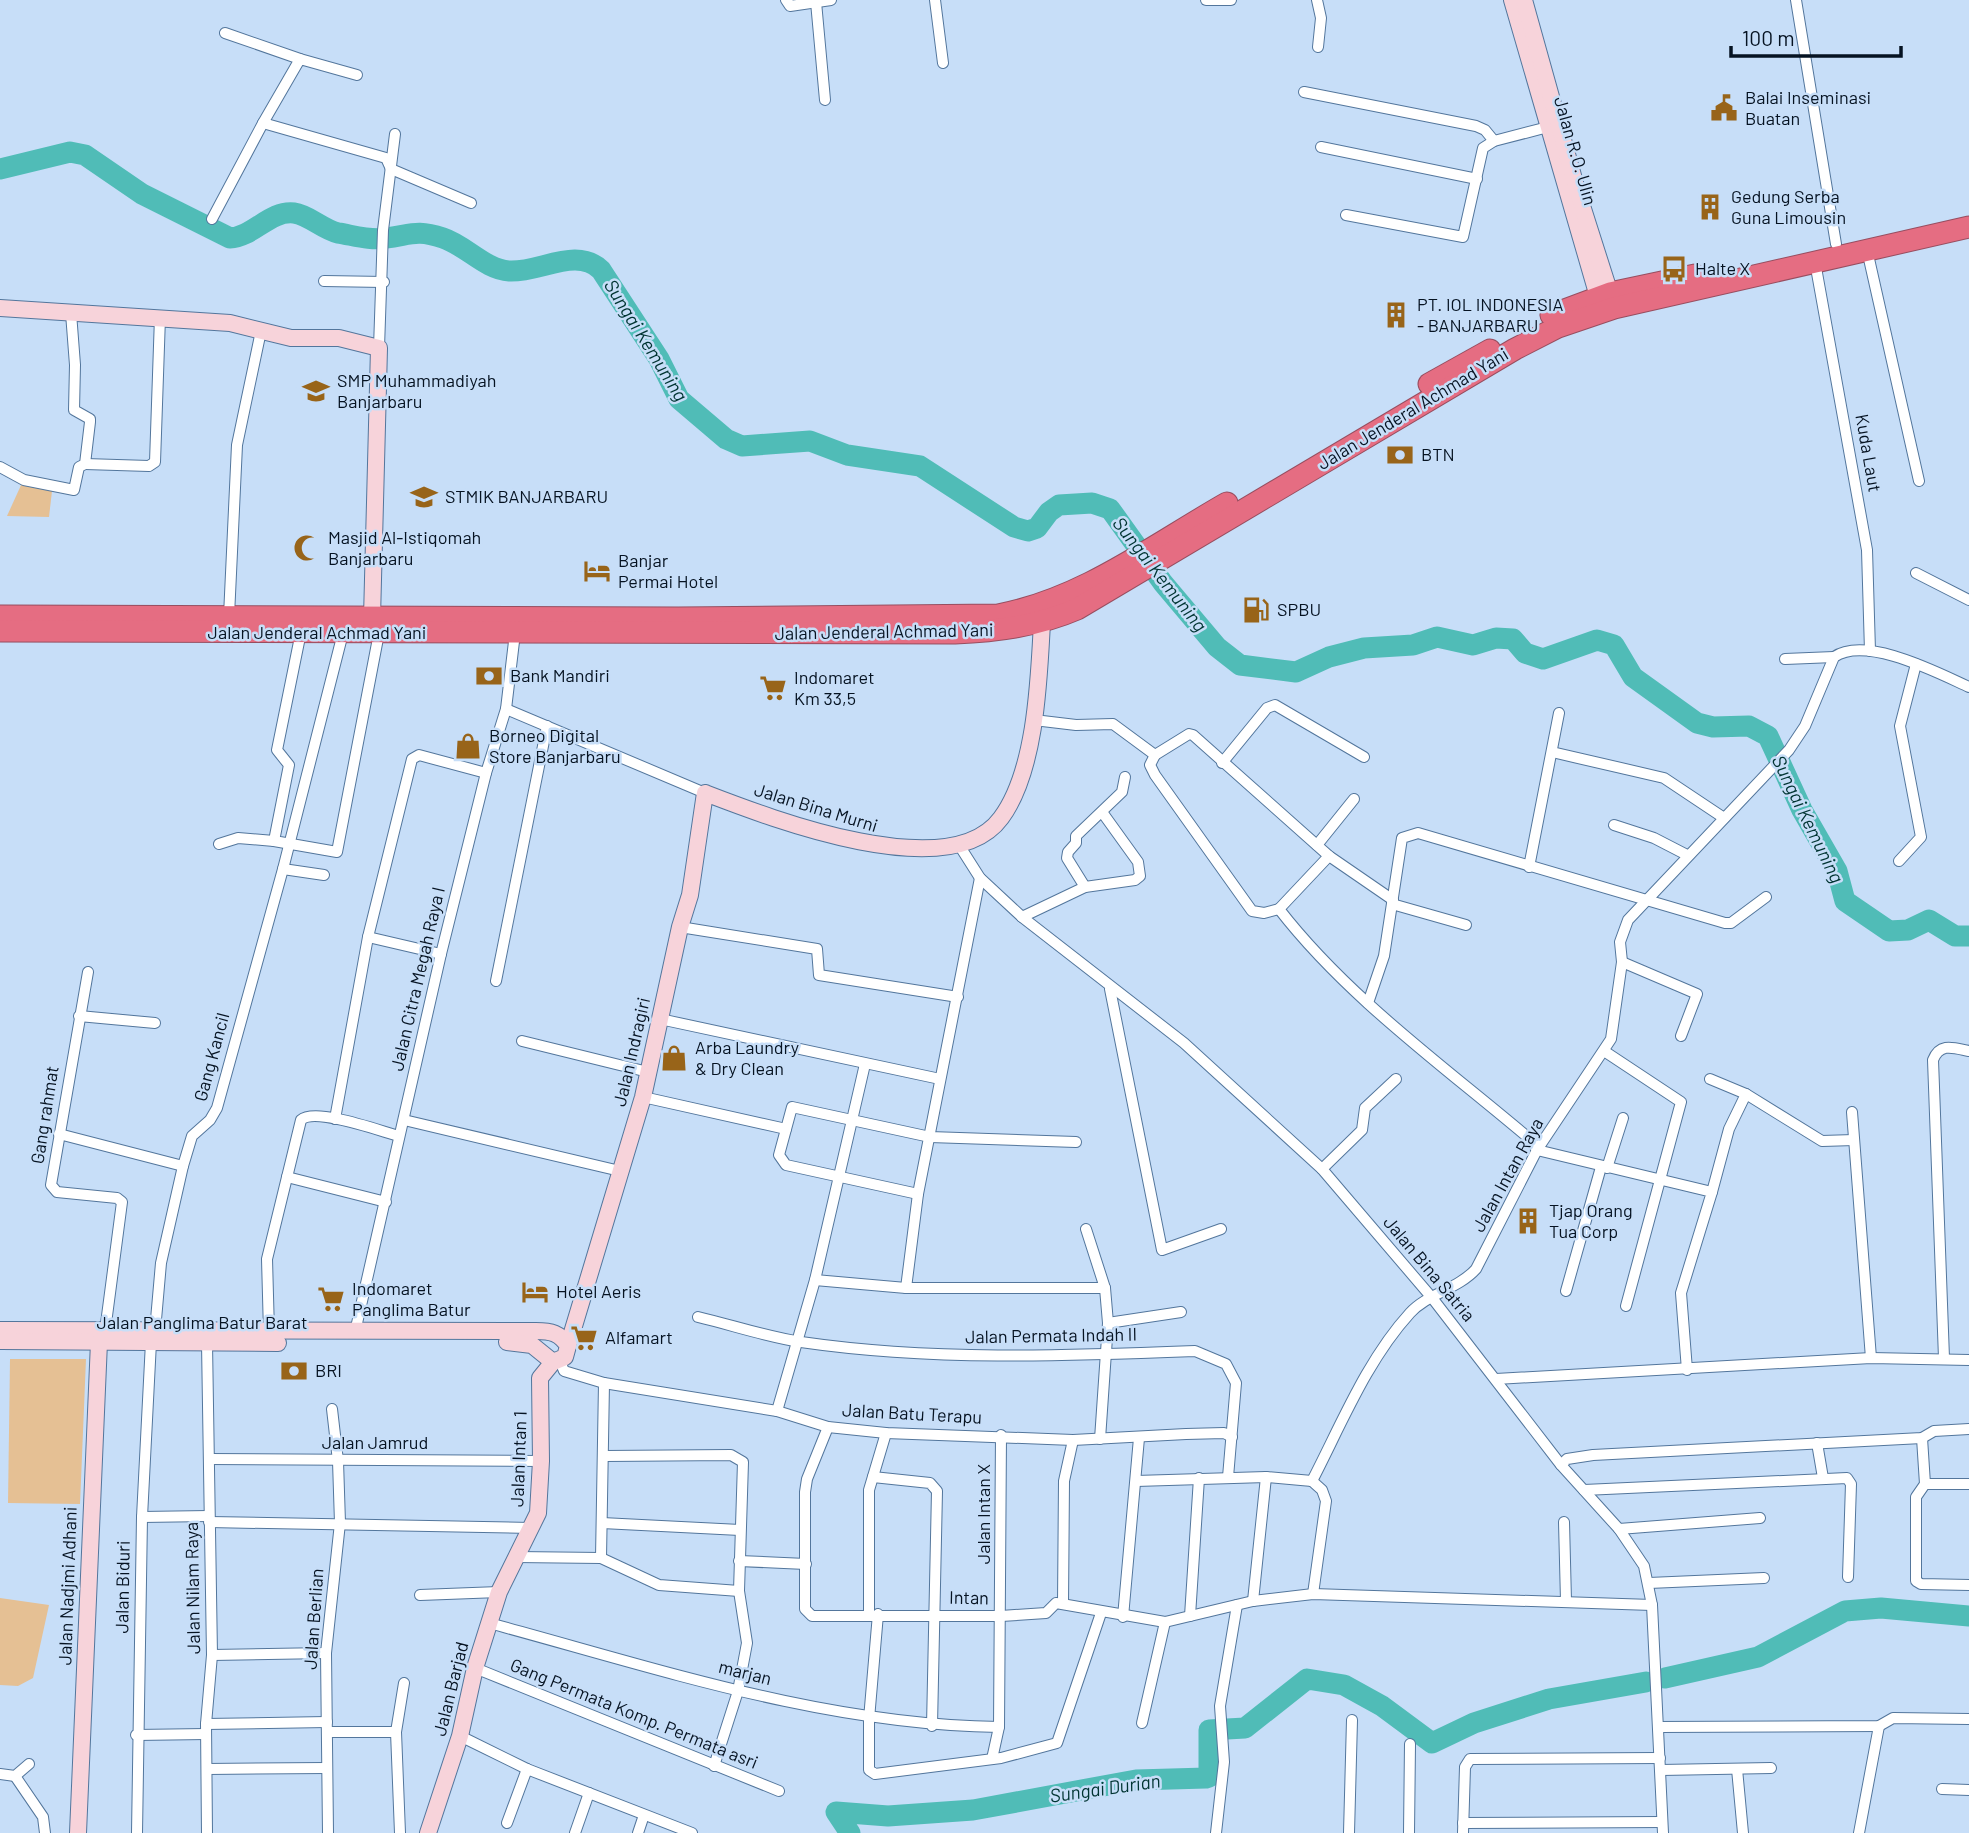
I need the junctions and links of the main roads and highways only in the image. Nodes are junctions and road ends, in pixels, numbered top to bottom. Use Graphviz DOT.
graph roads {
  1 [pos="1512,0"];
  2 [pos="1524,0"];
  3 [pos="1572,192"];
  4 [pos="1969,213"];
  5 [pos="1969,227"];
  6 [pos="1606,302"];
  7 [pos="0,309"];
  8 [pos="1127,570"];
  9 [pos="0,616"];
  10 [pos="1042,622"];
  11 [pos="80,624"];
  12 [pos="375,625"];
  13 [pos="678,625"];
  14 [pos="793,625"];
  15 [pos="0,631"];
  16 [pos="705,793"];
  17 [pos="576,1315"];
  18 [pos="0,1330"];
  19 [pos="551,1331"];
  20 [pos="19,1336"];
  21 [pos="102,1336"];
  22 [pos="153,1336"];
  23 [pos="0,1341"];
  24 [pos="568,1346"];
  25 [pos="556,1361"];
  26 [pos="516,1557"];
  27 [pos="78,1833"];
  28 [pos="428,1833"];
  1 -- 3 [label="main road, Jalan R.O. Ulin"];
  2 -- 3 [label="main road, Jalan R.O. Ulin"];
  3 -- 6 [label="main road, Jalan R.O. Ulin"];
  4 -- 6 [label="highway, Jalan Jenderal Achmad Yani"];
  5 -- 6 [label="highway, Jalan Jenderal Achmad Yani"];
  6 -- 8 [label="highway, Jalan Jenderal Achmad Yani"];
  7 -- 12 [label="main road"];
  8 -- 10 [label="highway, Jalan Jenderal Achmad Yani"];
  8 -- 14 [label="highway, Jalan Jenderal Achmad Yani"];
  9 -- 11 [label="highway, Jalan Jenderal Achmad Yani"];
  10 -- 14 [label="highway, Jalan Jenderal Achmad Yani"];
  10 -- 16 [label="main road, Jalan Bina Murni"];
  11 -- 12 [label="highway, Jalan Jenderal Achmad Yani"];
  11 -- 12 [label="highway, Jalan Jenderal Achmad Yani"];
  11 -- 15 [label="highway, Jalan Jenderal Achmad Yani"];
  12 -- 13 [label="highway, Jalan Jenderal Achmad Yani"];
  12 -- 13 [label="highway, Jalan Jenderal Achmad Yani"];
  13 -- 14 [label="highway, Jalan Jenderal Achmad Yani"];
  16 -- 17 [label="main road, Jalan Indragiri"];
  17 -- 19 [label="main road"];
  17 -- 24 [label="main road, Jalan Indragiri"];
  18 -- 20 [label="main road, Jalan Panglima Batur Barat"];
  19 -- 22 [label="main road, Jalan Panglima Batur Barat"];
  19 -- 24 [label="main road"];
  20 -- 21 [label="main road, Jalan Panglima Batur Barat"];
  20 -- 23 [label="main road, Jalan Panglima Batur Barat"];
  21 -- 22 [label="main road, Jalan Panglima Batur Barat"];
  21 -- 27 [label="main road, Jalan Nadjmi Adhani"];
  22 -- 25 [label="main road, Jalan Panglima Batur Barat"];
  24 -- 25 [label="main road"];
  25 -- 26 [label="main road, Jalan Intan 1"];
  26 -- 28 [label="main road, Jalan Barjad"];
}
